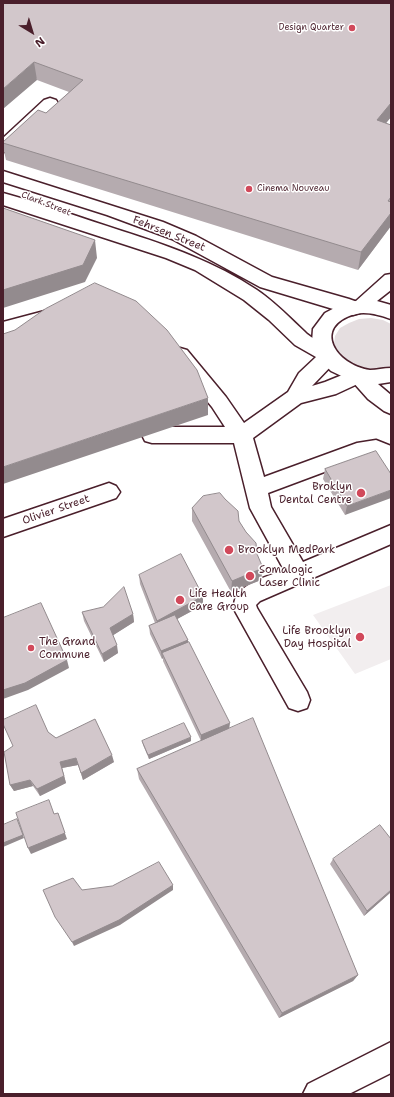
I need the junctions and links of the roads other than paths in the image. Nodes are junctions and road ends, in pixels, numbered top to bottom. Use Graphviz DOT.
graph roads {
  1 [pos="50,103"];
  2 [pos="3,147"];
  3 [pos="3,176"];
  4 [pos="3,188"];
  5 [pos="3,199"];
  6 [pos="86,225"];
  7 [pos="391,280"];
  8 [pos="357,308"];
  9 [pos="67,312"];
  10 [pos="391,312"];
  11 [pos="3,329"];
  12 [pos="170,344"];
  13 [pos="326,355"];
  14 [pos="391,375"];
  15 [pos="358,376"];
  16 [pos="295,397"];
  17 [pos="391,406"];
  18 [pos="152,435"];
  19 [pos="242,435"];
  20 [pos="391,466"];
  21 [pos="256,489"];
  22 [pos="109,492"];
  23 [pos="3,528"];
  24 [pos="391,534"];
  25 [pos="298,574"];
  26 [pos="298,700"];
  27 [pos="391,1057"];
  28 [pos="318,1094"];
  1 -- 2 [label="street"];
  3 -- 8 [label="street, Fehrsen Street"];
  4 -- 6 [label="street, Clark Street"];
  5 -- 6 [label="street, Fehrsen Street"];
  6 -- 13 [label="street, Fehrsen Street"];
  7 -- 8 [label="street"];
  8 -- 10 [label="street"];
  8 -- 13 [label="street"];
  9 -- 11 [label="street"];
  12 -- 19 [label="street"];
  13 -- 15 [label="street, Fehrsen Street"];
  13 -- 16 [label="street"];
  14 -- 15 [label="street"];
  15 -- 16 [label="street"];
  15 -- 17 [label="street"];
  16 -- 19 [label="street"];
  18 -- 19 [label="street"];
  19 -- 21 [label="street"];
  20 -- 21 [label="street"];
  21 -- 25 [label="street"];
  22 -- 23 [label="street, Olivier Street"];
  24 -- 25 [label="street"];
  25 -- 26 [label="street"];
  27 -- 28 [label="street"];
}
